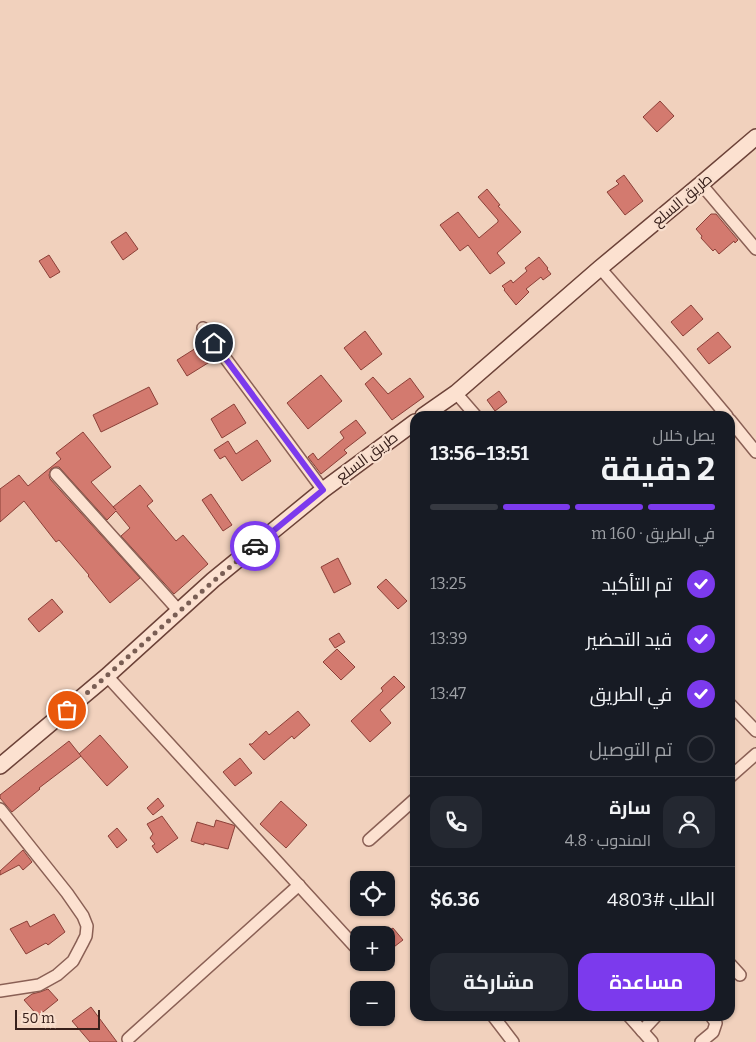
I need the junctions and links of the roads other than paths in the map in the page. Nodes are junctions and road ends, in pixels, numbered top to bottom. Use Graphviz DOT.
graph roads {
  1 [pos="756,137"];
  2 [pos="701,184"];
  3 [pos="756,249"];
  4 [pos="600,268"];
  5 [pos="203,328"];
  6 [pos="456,393"];
  7 [pos="430,411"];
  8 [pos="472,411"];
  9 [pos="723,411"];
  10 [pos="410,426"];
  11 [pos="735,426"];
  12 [pos="756,452"];
  13 [pos="56,474"];
  14 [pos="323,490"];
  15 [pos="179,611"];
  16 [pos="107,676"];
  17 [pos="735,709"];
  18 [pos="756,731"];
  19 [pos="756,754"];
  20 [pos="0,766"];
  21 [pos="735,773"];
  22 [pos="410,803"];
  23 [pos="0,809"];
  24 [pos="369,840"];
  25 [pos="299,885"];
  26 [pos="350,941"];
  27 [pos="735,970"];
  28 [pos="740,975"];
  29 [pos="0,991"];
  30 [pos="497,1021"];
  31 [pos="633,1021"];
  32 [pos="651,1021"];
  33 [pos="715,1021"];
  34 [pos="642,1031"];
  35 [pos="128,1039"];
  36 [pos="513,1042"];
  37 [pos="652,1042"];
  38 [pos="701,1042"];
  1 -- 2 [label="street, طريق السلع"];
  2 -- 3 [label="street"];
  2 -- 4 [label="street, طريق السلع"];
  4 -- 6 [label="street, طريق السلع"];
  4 -- 9 [label="street"];
  5 -- 14 [label="street"];
  6 -- 7 [label="street, طريق السلع"];
  6 -- 8 [label="street"];
  10 -- 14 [label="street, طريق السلع"];
  11 -- 12 [label="street"];
  13 -- 15 [label="street"];
  14 -- 15 [label="street, طريق السلع"];
  15 -- 16 [label="street, طريق السلع"];
  16 -- 20 [label="street, طريق السلع"];
  16 -- 25 [label="street"];
  17 -- 18 [label="street"];
  19 -- 21 [label="street"];
  22 -- 24 [label="street"];
  23 -- 29 [label="street"];
  25 -- 26 [label="street"];
  25 -- 35 [label="street"];
  27 -- 28 [label="street"];
  30 -- 36 [label="street"];
  31 -- 34 [label="street"];
  32 -- 34 [label="street"];
  33 -- 38 [label="street"];
  34 -- 37 [label="street"];
}
